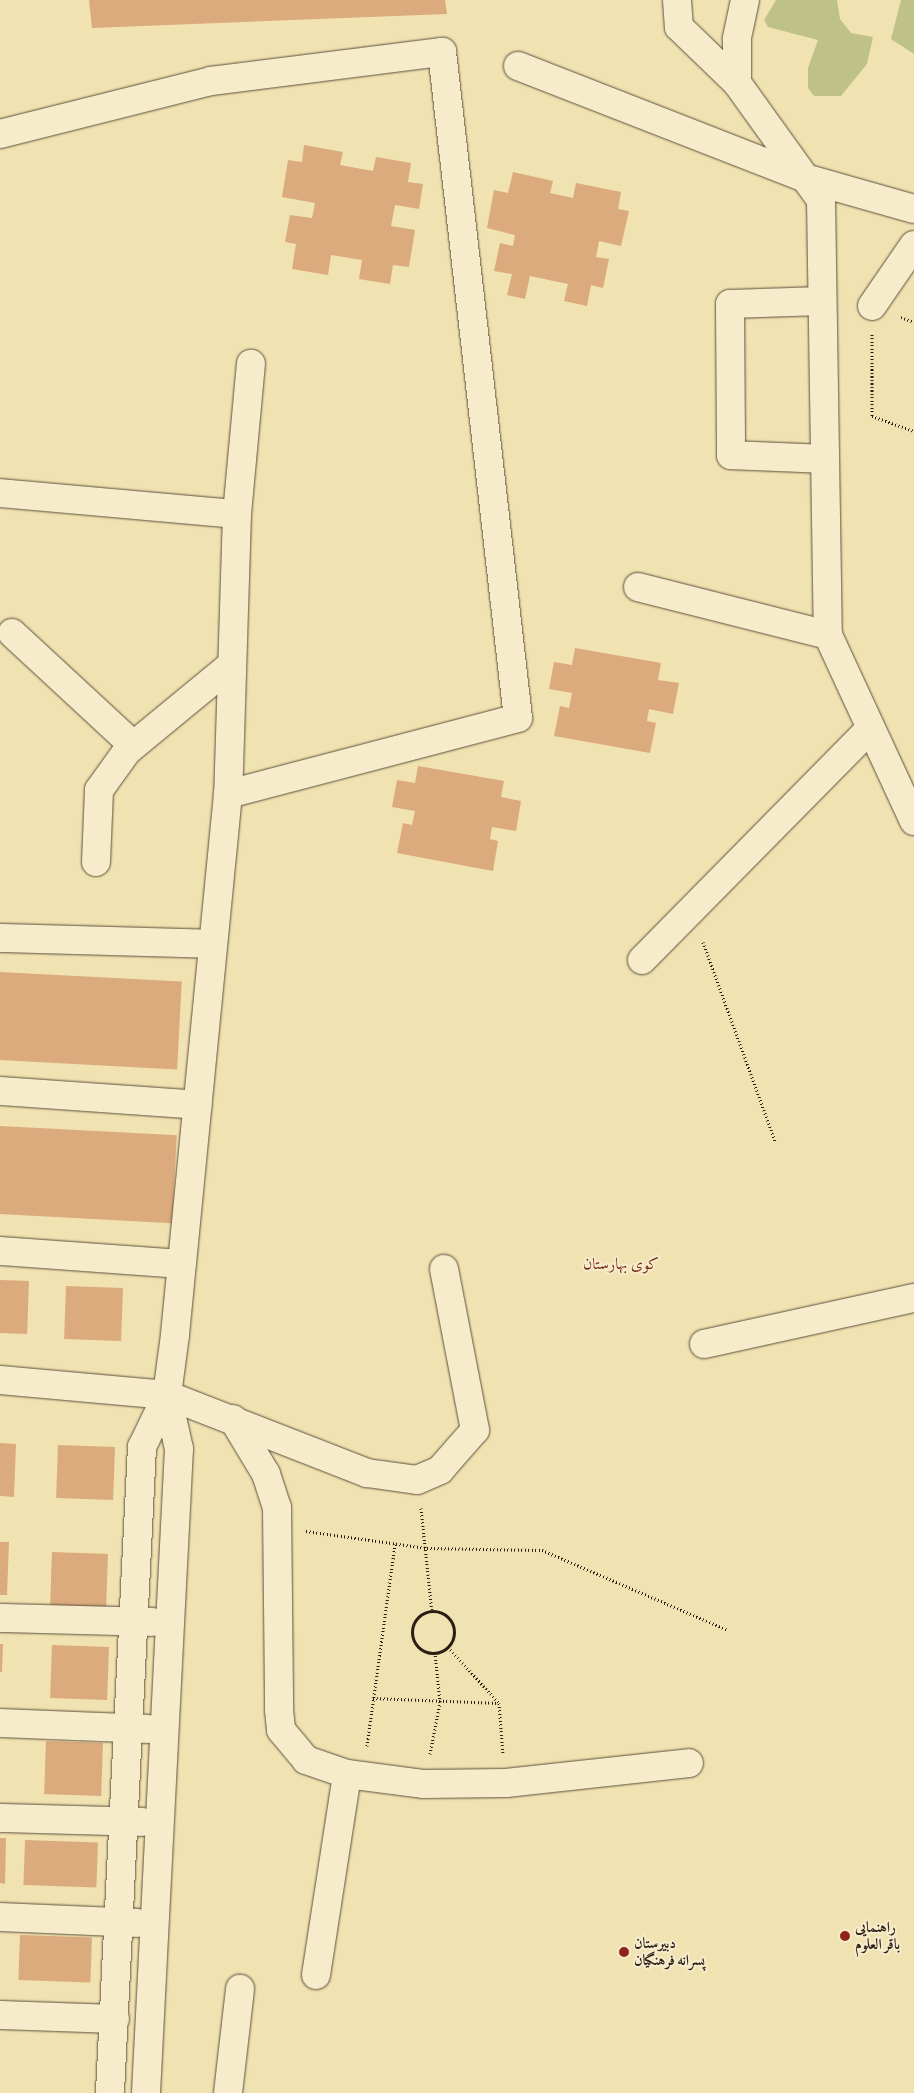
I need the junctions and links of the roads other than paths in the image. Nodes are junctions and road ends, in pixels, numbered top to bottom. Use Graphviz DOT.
graph roads {
  1 [pos="676,0"];
  2 [pos="745,0"];
  3 [pos="518,66"];
  4 [pos="737,83"];
  5 [pos="0,134"];
  6 [pos="805,178"];
  7 [pos="914,209"];
  8 [pos="914,245"];
  9 [pos="822,301"];
  10 [pos="872,306"];
  11 [pos="251,364"];
  12 [pos="825,459"];
  13 [pos="0,493"];
  14 [pos="237,514"];
  15 [pos="638,587"];
  16 [pos="12,632"];
  17 [pos="828,635"];
  18 [pos="229,667"];
  19 [pos="870,729"];
  20 [pos="133,745"];
  21 [pos="228,794"];
  22 [pos="914,821"];
  23 [pos="96,862"];
  24 [pos="0,938"];
  25 [pos="213,944"];
  26 [pos="642,960"];
  27 [pos="0,1091"];
  28 [pos="198,1105"];
  29 [pos="0,1251"];
  30 [pos="182,1264"];
  31 [pos="444,1269"];
  32 [pos="914,1298"];
  33 [pos="704,1344"];
  34 [pos="0,1380"];
  35 [pos="167,1395"];
  36 [pos="233,1419"];
  37 [pos="0,1618"];
  38 [pos="133,1621"];
  39 [pos="169,1622"];
  40 [pos="0,1723"];
  41 [pos="129,1728"];
  42 [pos="165,1730"];
  43 [pos="689,1763"];
  44 [pos="355,1774"];
  45 [pos="0,1818"];
  46 [pos="123,1821"];
  47 [pos="158,1822"];
  48 [pos="0,1917"];
  49 [pos="119,1922"];
  50 [pos="154,1923"];
  51 [pos="316,1975"];
  52 [pos="240,1989"];
  53 [pos="0,2015"];
  54 [pos="115,2019"];
  55 [pos="110,2093"];
  56 [pos="146,2093"];
  57 [pos="228,2093"];
  1 -- 4 [label="street"];
  2 -- 4 [label="street"];
  3 -- 6 [label="street"];
  4 -- 6 [label="street"];
  5 -- 21 [label="street"];
  6 -- 7 [label="street"];
  6 -- 9 [label="street"];
  8 -- 10 [label="street"];
  9 -- 12 [label="street"];
  9 -- 12 [label="street"];
  11 -- 14 [label="street"];
  12 -- 17 [label="street"];
  13 -- 14 [label="street"];
  14 -- 18 [label="street"];
  15 -- 17 [label="street"];
  16 -- 20 [label="street"];
  17 -- 19 [label="street"];
  18 -- 20 [label="street"];
  18 -- 21 [label="street"];
  19 -- 22 [label="street"];
  19 -- 26 [label="street"];
  20 -- 23 [label="street"];
  21 -- 25 [label="street"];
  24 -- 25 [label="street"];
  25 -- 28 [label="street"];
  27 -- 28 [label="street"];
  28 -- 30 [label="street"];
  29 -- 30 [label="street"];
  30 -- 35 [label="street"];
  31 -- 36 [label="street"];
  32 -- 33 [label="street"];
  34 -- 35 [label="street"];
  35 -- 36 [label="street"];
  35 -- 38 [label="street"];
  35 -- 39 [label="street"];
  36 -- 44 [label="street"];
  37 -- 38 [label="street"];
  38 -- 39 [label="street"];
  38 -- 41 [label="street"];
  39 -- 42 [label="street"];
  40 -- 41 [label="street"];
  41 -- 42 [label="street"];
  41 -- 46 [label="street"];
  42 -- 47 [label="street"];
  43 -- 44 [label="street"];
  44 -- 51 [label="street"];
  45 -- 46 [label="street"];
  46 -- 47 [label="street"];
  46 -- 49 [label="street"];
  47 -- 50 [label="street"];
  48 -- 49 [label="street"];
  49 -- 50 [label="street"];
  49 -- 54 [label="street"];
  50 -- 56 [label="street"];
  52 -- 57 [label="street"];
  53 -- 54 [label="street"];
  54 -- 55 [label="street"];
}
